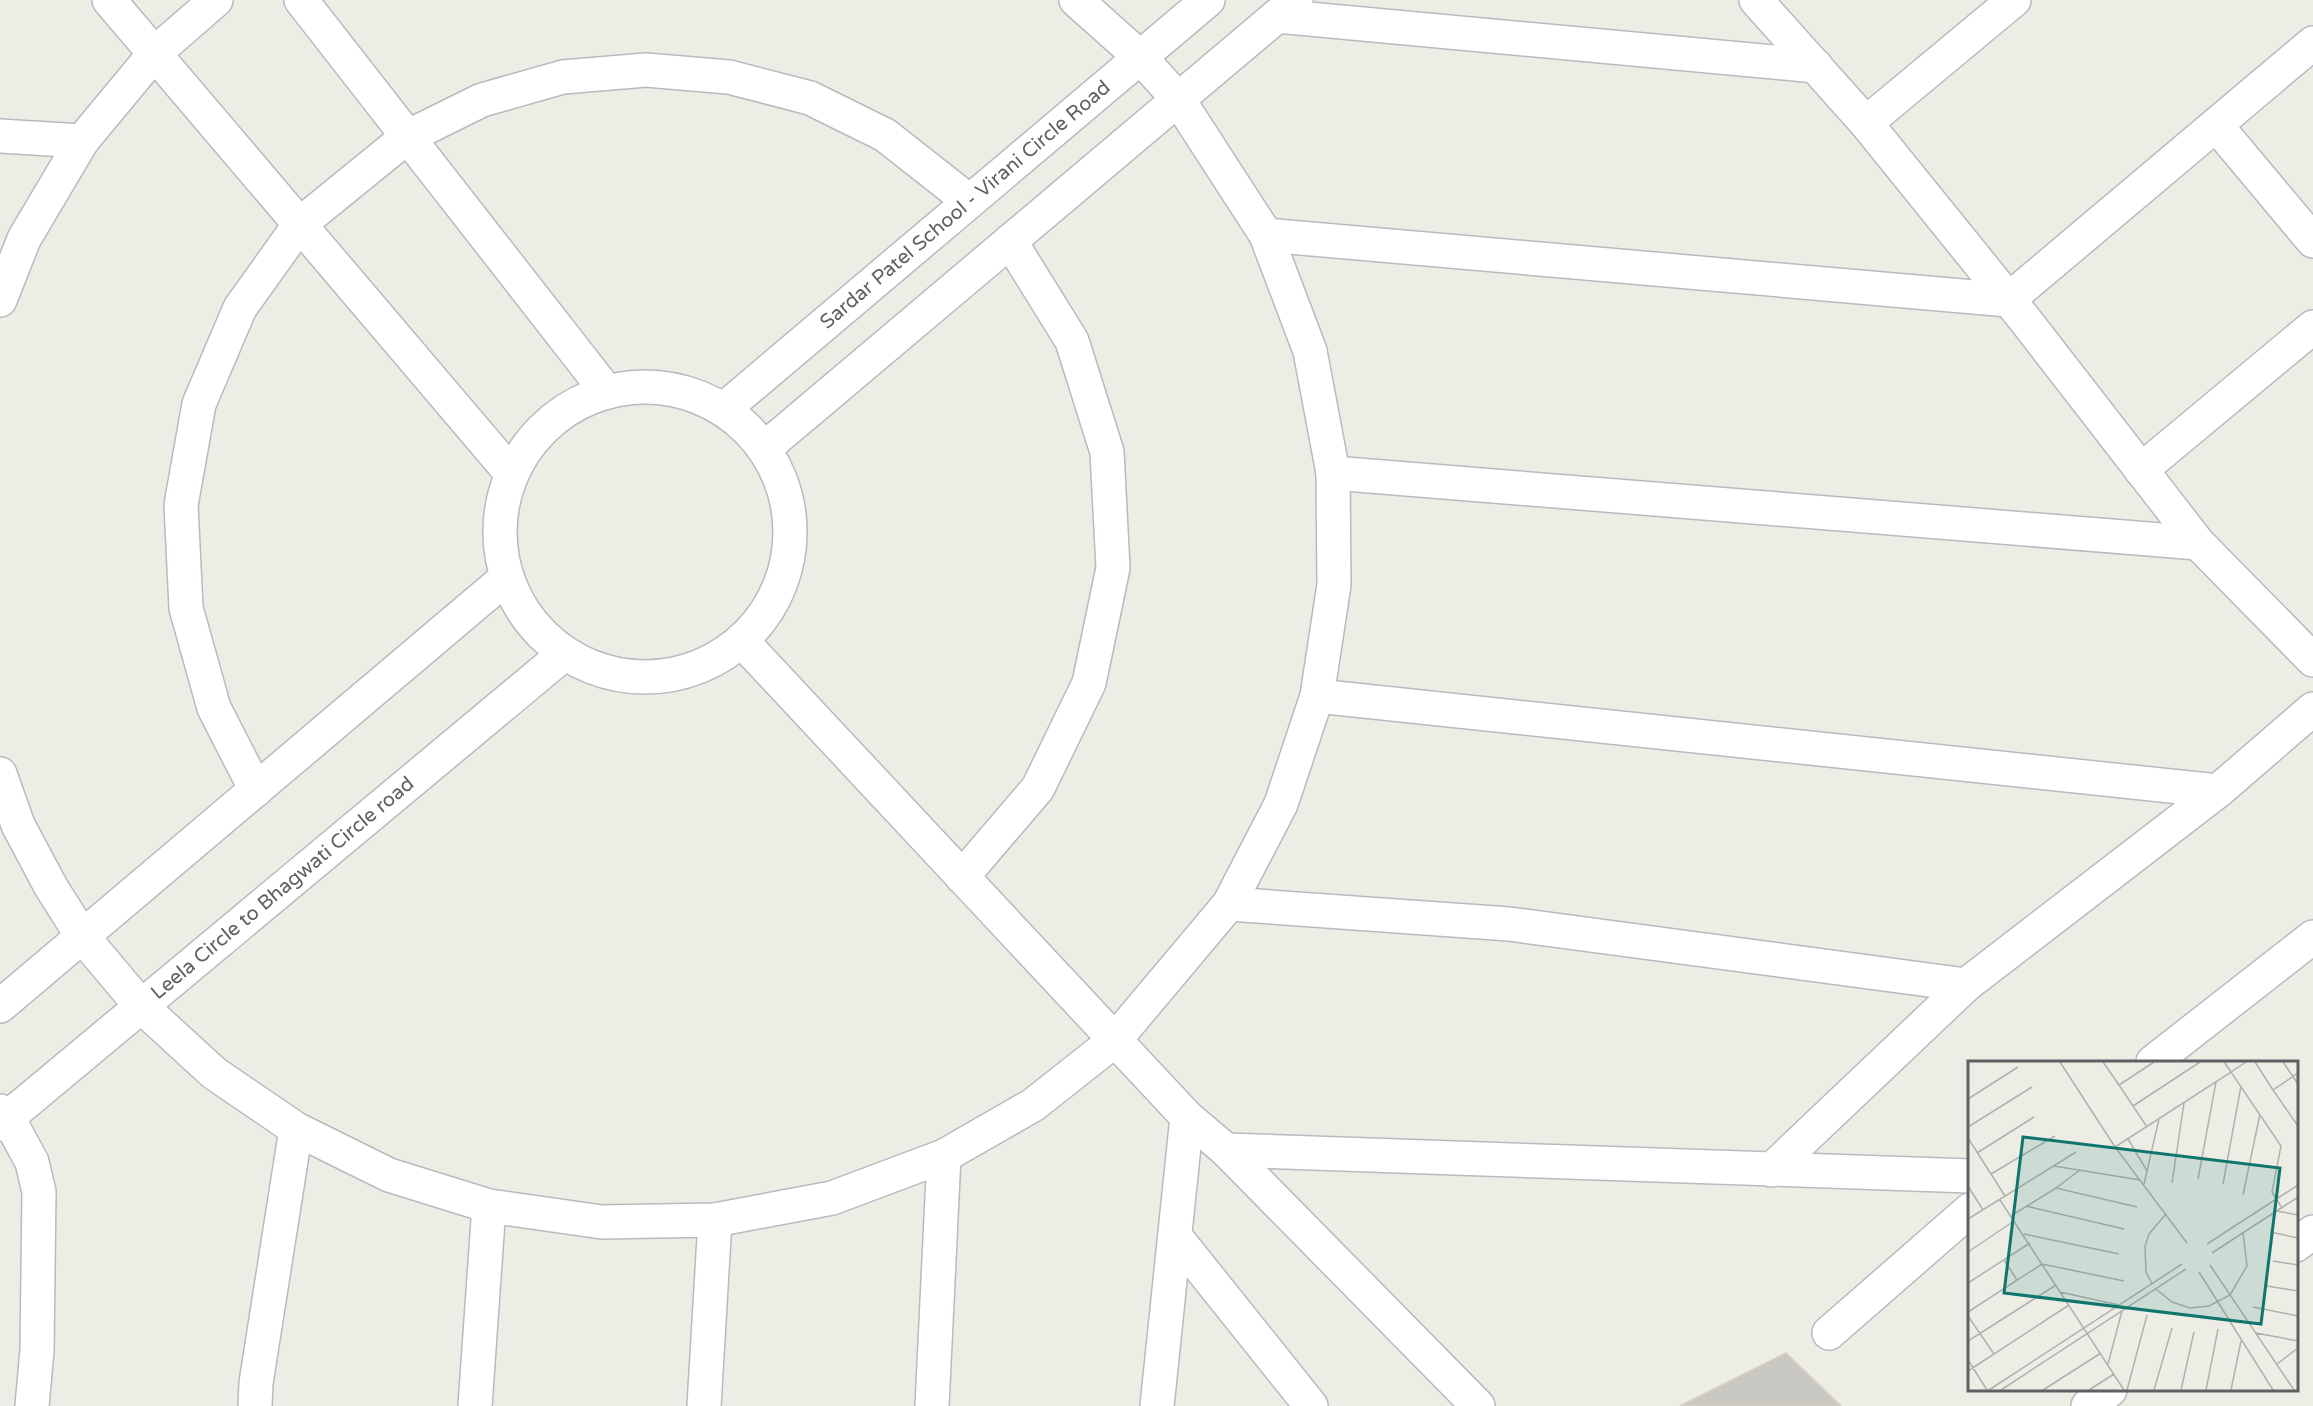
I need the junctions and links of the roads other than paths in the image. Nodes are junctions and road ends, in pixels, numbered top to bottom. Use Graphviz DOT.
graph roads {
  1 [pos="109,0"];
  2 [pos="216,0"];
  3 [pos="301,0"];
  4 [pos="1076,0"];
  5 [pos="1208,0"];
  6 [pos="1756,0"];
  7 [pos="2014,0"];
  8 [pos="1286,8"];
  9 [pos="2313,43"];
  10 [pos="155,53"];
  11 [pos="1140,57"];
  12 [pos="1816,66"];
  13 [pos="1178,99"];
  14 [pos="1866,123"];
  15 [pos="2216,125"];
  16 [pos="0,136"];
  17 [pos="407,137"];
  18 [pos="82,141"];
  19 [pos="969,201"];
  20 [pos="300,224"];
  21 [pos="1266,235"];
  22 [pos="1010,241"];
  23 [pos="2313,241"];
  24 [pos="0,300"];
  25 [pos="2008,300"];
  26 [pos="2313,327"];
  27 [pos="607,392"];
  28 [pos="724,409"];
  29 [pos="765,448"];
  30 [pos="2141,470"];
  31 [pos="511,473"];
  32 [pos="1333,473"];
  33 [pos="2198,543"];
  34 [pos="506,578"];
  35 [pos="742,641"];
  36 [pos="2309,649"];
  37 [pos="564,654"];
  38 [pos="1317,696"];
  39 [pos="2313,709"];
  40 [pos="0,774"];
  41 [pos="256,790"];
  42 [pos="2218,791"];
  43 [pos="9,825"];
  44 [pos="962,877"];
  45 [pos="1229,904"];
  46 [pos="82,936"];
  47 [pos="2313,937"];
  48 [pos="1966,985"];
  49 [pos="0,1006"];
  50 [pos="141,1006"];
  51 [pos="1114,1041"];
  52 [pos="2154,1061"];
  53 [pos="2,1118"];
  54 [pos="1186,1118"];
  55 [pos="296,1129"];
  56 [pos="1226,1150"];
  57 [pos="944,1156"];
  58 [pos="1771,1170"];
  59 [pos="1968,1176"];
  60 [pos="489,1206"];
  61 [pos="1968,1212"];
  62 [pos="715,1220"];
  63 [pos="2313,1232"];
  64 [pos="1175,1236"];
  65 [pos="2298,1243"];
  66 [pos="1829,1334"];
  67 [pos="2107,1391"];
  68 [pos="32,1406"];
  69 [pos="255,1406"];
  70 [pos="475,1406"];
  71 [pos="704,1406"];
  72 [pos="932,1406"];
  73 [pos="1157,1406"];
  74 [pos="1311,1406"];
  75 [pos="1478,1406"];
  76 [pos="2088,1406"];
  1 -- 10 [label="street"];
  2 -- 10 [label="street"];
  3 -- 17 [label="street"];
  4 -- 11 [label="street"];
  5 -- 11 [label="street, Sardar Patel School - Virani Circle Road"];
  6 -- 12 [label="street"];
  7 -- 14 [label="street"];
  8 -- 12 [label="street"];
  8 -- 13 [label="street"];
  9 -- 15 [label="street"];
  10 -- 18 [label="street"];
  10 -- 20 [label="street"];
  11 -- 13 [label="street"];
  11 -- 19 [label="street, Sardar Patel School - Virani Circle Road"];
  12 -- 14 [label="street"];
  13 -- 21 [label="street"];
  13 -- 22 [label="street"];
  14 -- 25 [label="street"];
  15 -- 23 [label="street"];
  15 -- 25 [label="street"];
  16 -- 18 [label="street"];
  17 -- 19 [label="street"];
  17 -- 20 [label="street"];
  17 -- 27 [label="street"];
  18 -- 24 [label="street"];
  19 -- 28 [label="street, Sardar Patel School - Virani Circle Road"];
  20 -- 31 [label="street"];
  20 -- 41 [label="street"];
  21 -- 25 [label="street"];
  21 -- 32 [label="street"];
  22 -- 29 [label="street"];
  22 -- 44 [label="street"];
  25 -- 30 [label="street"];
  26 -- 30 [label="street"];
  27 -- 28 [label="street"];
  27 -- 31 [label="street"];
  28 -- 29 [label="street"];
  29 -- 35 [label="street"];
  30 -- 33 [label="street"];
  31 -- 34 [label="street"];
  32 -- 33 [label="street"];
  32 -- 38 [label="street"];
  33 -- 36 [label="street"];
  34 -- 37 [label="street"];
  34 -- 41 [label="street"];
  35 -- 37 [label="street"];
  35 -- 44 [label="street"];
  37 -- 50 [label="street, Leela Circle to Bhagwati Circle road"];
  38 -- 42 [label="street"];
  38 -- 45 [label="street"];
  39 -- 42 [label="street"];
  40 -- 43 [label="street"];
  41 -- 46 [label="street"];
  42 -- 48 [label="street"];
  43 -- 46 [label="street"];
  44 -- 51 [label="street"];
  45 -- 48 [label="street"];
  45 -- 51 [label="street"];
  46 -- 49 [label="street"];
  46 -- 50 [label="street"];
  47 -- 52 [label="street"];
  48 -- 58 [label="street"];
  50 -- 53 [label="street, Leela Circle to Bhagwati Circle road"];
  50 -- 55 [label="street"];
  51 -- 54 [label="street"];
  51 -- 57 [label="street"];
  53 -- 68 [label="street"];
  54 -- 56 [label="street"];
  54 -- 64 [label="street"];
  55 -- 60 [label="street"];
  55 -- 69 [label="street"];
  56 -- 58 [label="street"];
  56 -- 75 [label="street"];
  57 -- 62 [label="street"];
  57 -- 72 [label="street"];
  58 -- 59 [label="street"];
  60 -- 62 [label="street"];
  60 -- 70 [label="street"];
  61 -- 66 [label="street"];
  62 -- 71 [label="street"];
  63 -- 65 [label="street"];
  64 -- 73 [label="street"];
  64 -- 74 [label="street"];
  67 -- 76 [label="street"];
}
